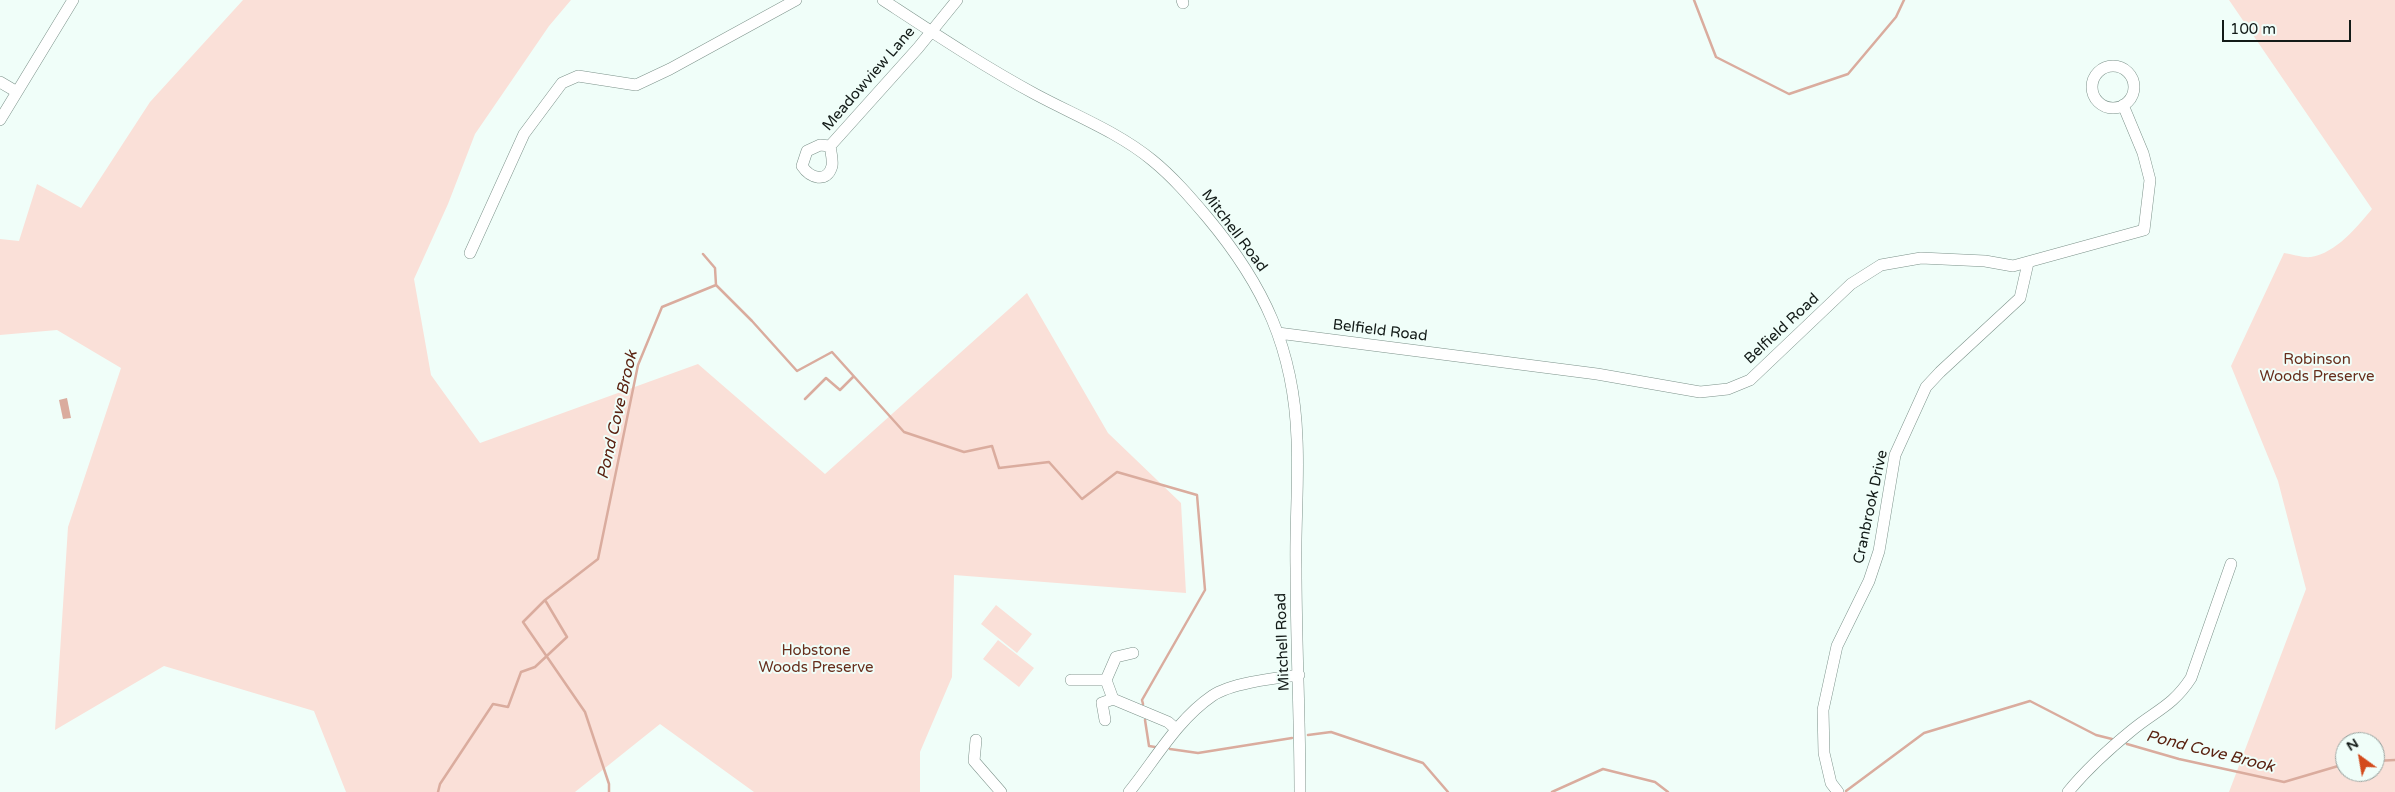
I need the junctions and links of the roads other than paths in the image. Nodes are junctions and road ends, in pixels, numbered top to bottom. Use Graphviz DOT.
graph roads {
  1 [pos="73,0"];
  2 [pos="796,0"];
  3 [pos="883,0"];
  4 [pos="956,0"];
  5 [pos="931,31"];
  6 [pos="0,82"];
  7 [pos="17,92"];
  8 [pos="2123,105"];
  9 [pos="0,120"];
  10 [pos="830,146"];
  11 [pos="470,252"];
  12 [pos="2028,263"];
  13 [pos="1278,333"];
  14 [pos="2231,564"];
  15 [pos="1133,653"];
  16 [pos="1299,674"];
  17 [pos="1071,680"];
  18 [pos="1106,680"];
  19 [pos="1113,699"];
  20 [pos="1105,720"];
  21 [pos="1176,729"];
  22 [pos="976,740"];
  23 [pos="1001,792"];
  24 [pos="1129,792"];
  25 [pos="1300,792"];
  26 [pos="1838,792"];
  27 [pos="2068,792"];
  1 -- 7 [label="street"];
  2 -- 11 [label="street"];
  3 -- 5 [label="street, Mitchell Road"];
  4 -- 5 [label="street, Meadowview Lane"];
  5 -- 10 [label="street, Meadowview Lane"];
  5 -- 13 [label="street, Mitchell Road"];
  6 -- 7 [label="street"];
  7 -- 9 [label="street"];
  8 -- 12 [label="street, Belfield Road"];
  12 -- 13 [label="street, Belfield Road"];
  12 -- 26 [label="street, Cranbrook Drive"];
  13 -- 16 [label="street, Mitchell Road"];
  14 -- 27 [label="street"];
  15 -- 18 [label="street"];
  16 -- 21 [label="street"];
  16 -- 25 [label="street, Mitchell Road"];
  17 -- 18 [label="street"];
  18 -- 19 [label="street"];
  19 -- 20 [label="street"];
  19 -- 21 [label="street"];
  21 -- 24 [label="street"];
  22 -- 23 [label="street"];
}
